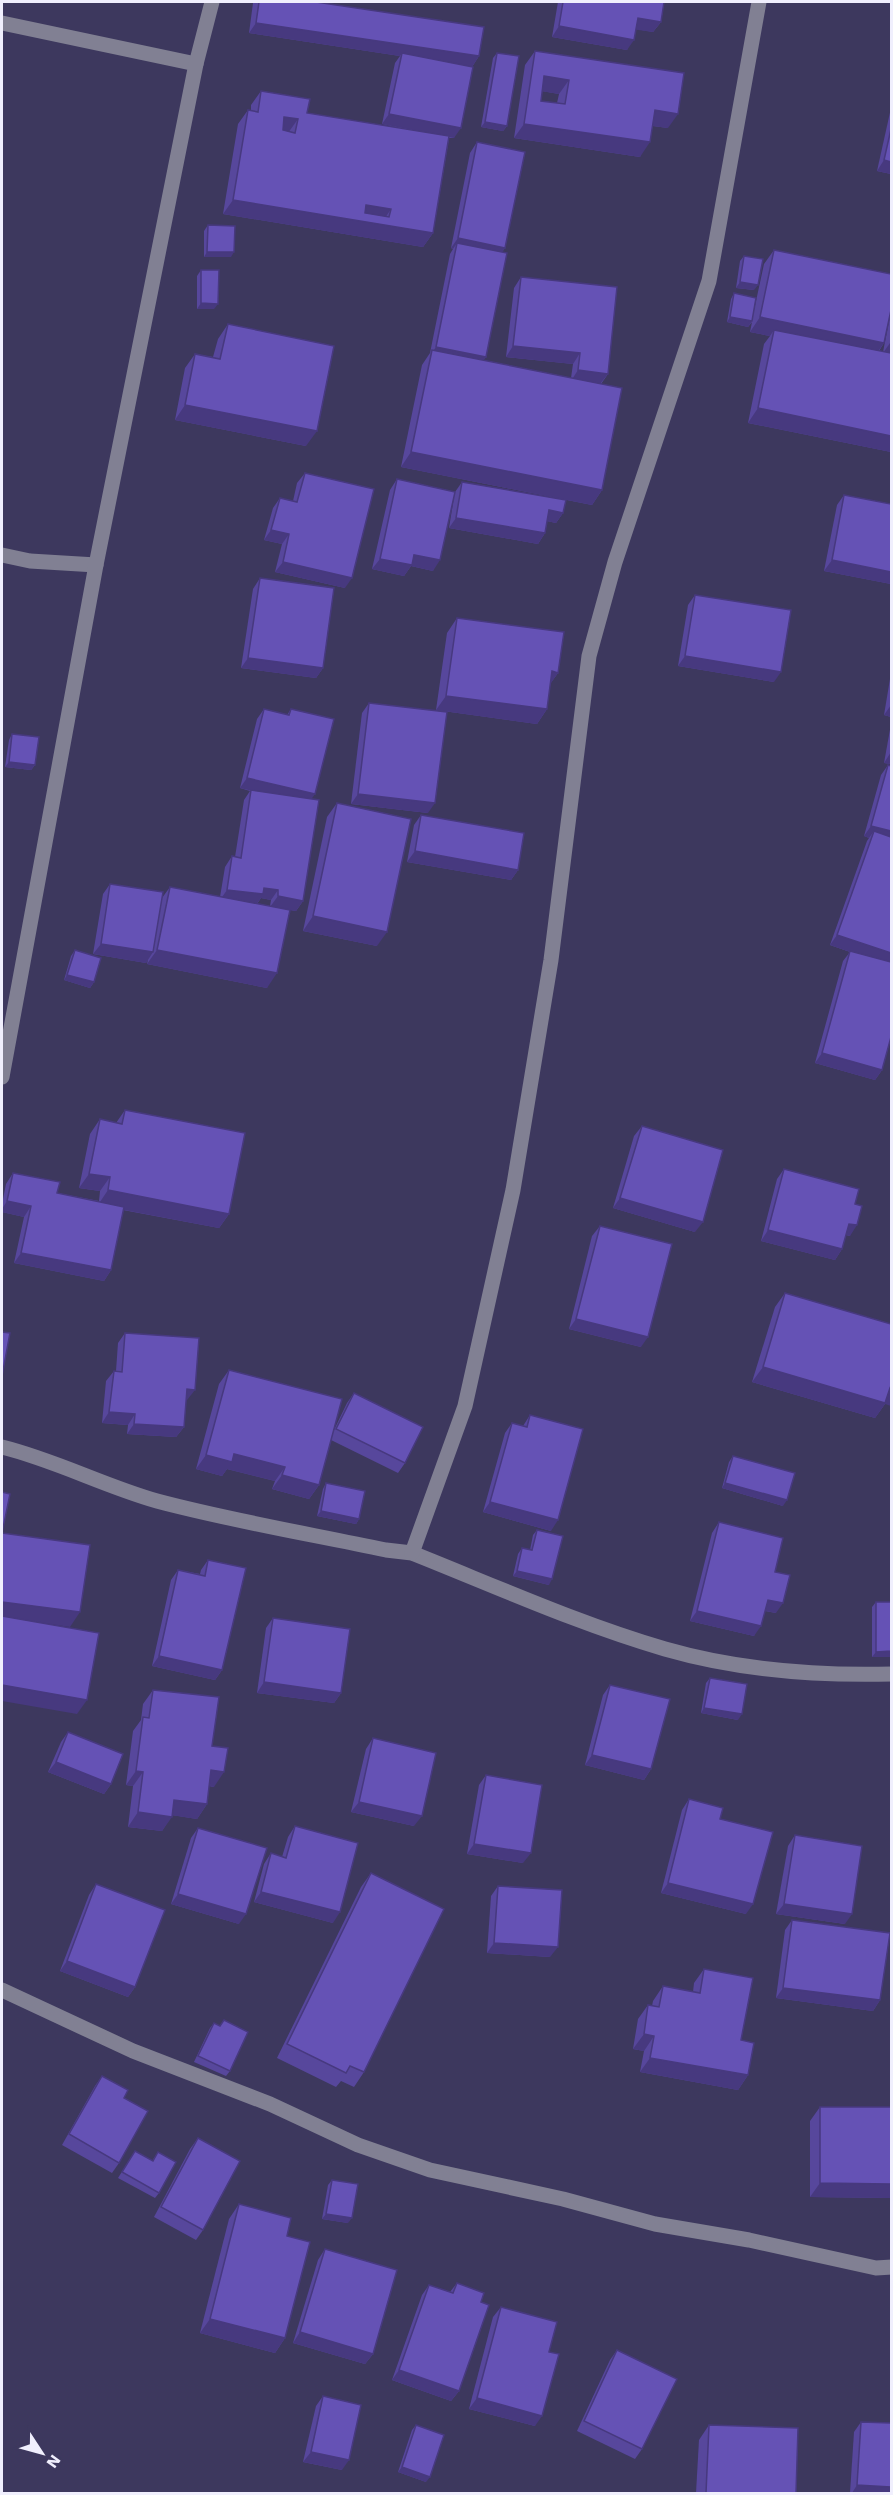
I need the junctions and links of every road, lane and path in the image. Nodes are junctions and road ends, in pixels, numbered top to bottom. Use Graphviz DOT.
graph roads {
  1 [pos="212,2"];
  2 [pos="759,2"];
  3 [pos="2,23"];
  4 [pos="196,64"];
  5 [pos="2,555"];
  6 [pos="96,565"];
  7 [pos="2,1077"];
  8 [pos="2,1448"];
  9 [pos="412,1554"];
  10 [pos="891,1674"];
  11 [pos="2,1990"];
  12 [pos="891,2267"];
  1 -- 4 [label="street"];
  2 -- 9 [label="street"];
  3 -- 4 [label="street"];
  4 -- 6 [label="street"];
  5 -- 6 [label="street"];
  6 -- 7 [label="street"];
  8 -- 9 [label="street"];
  9 -- 10 [label="street"];
  11 -- 12 [label="street"];
}
